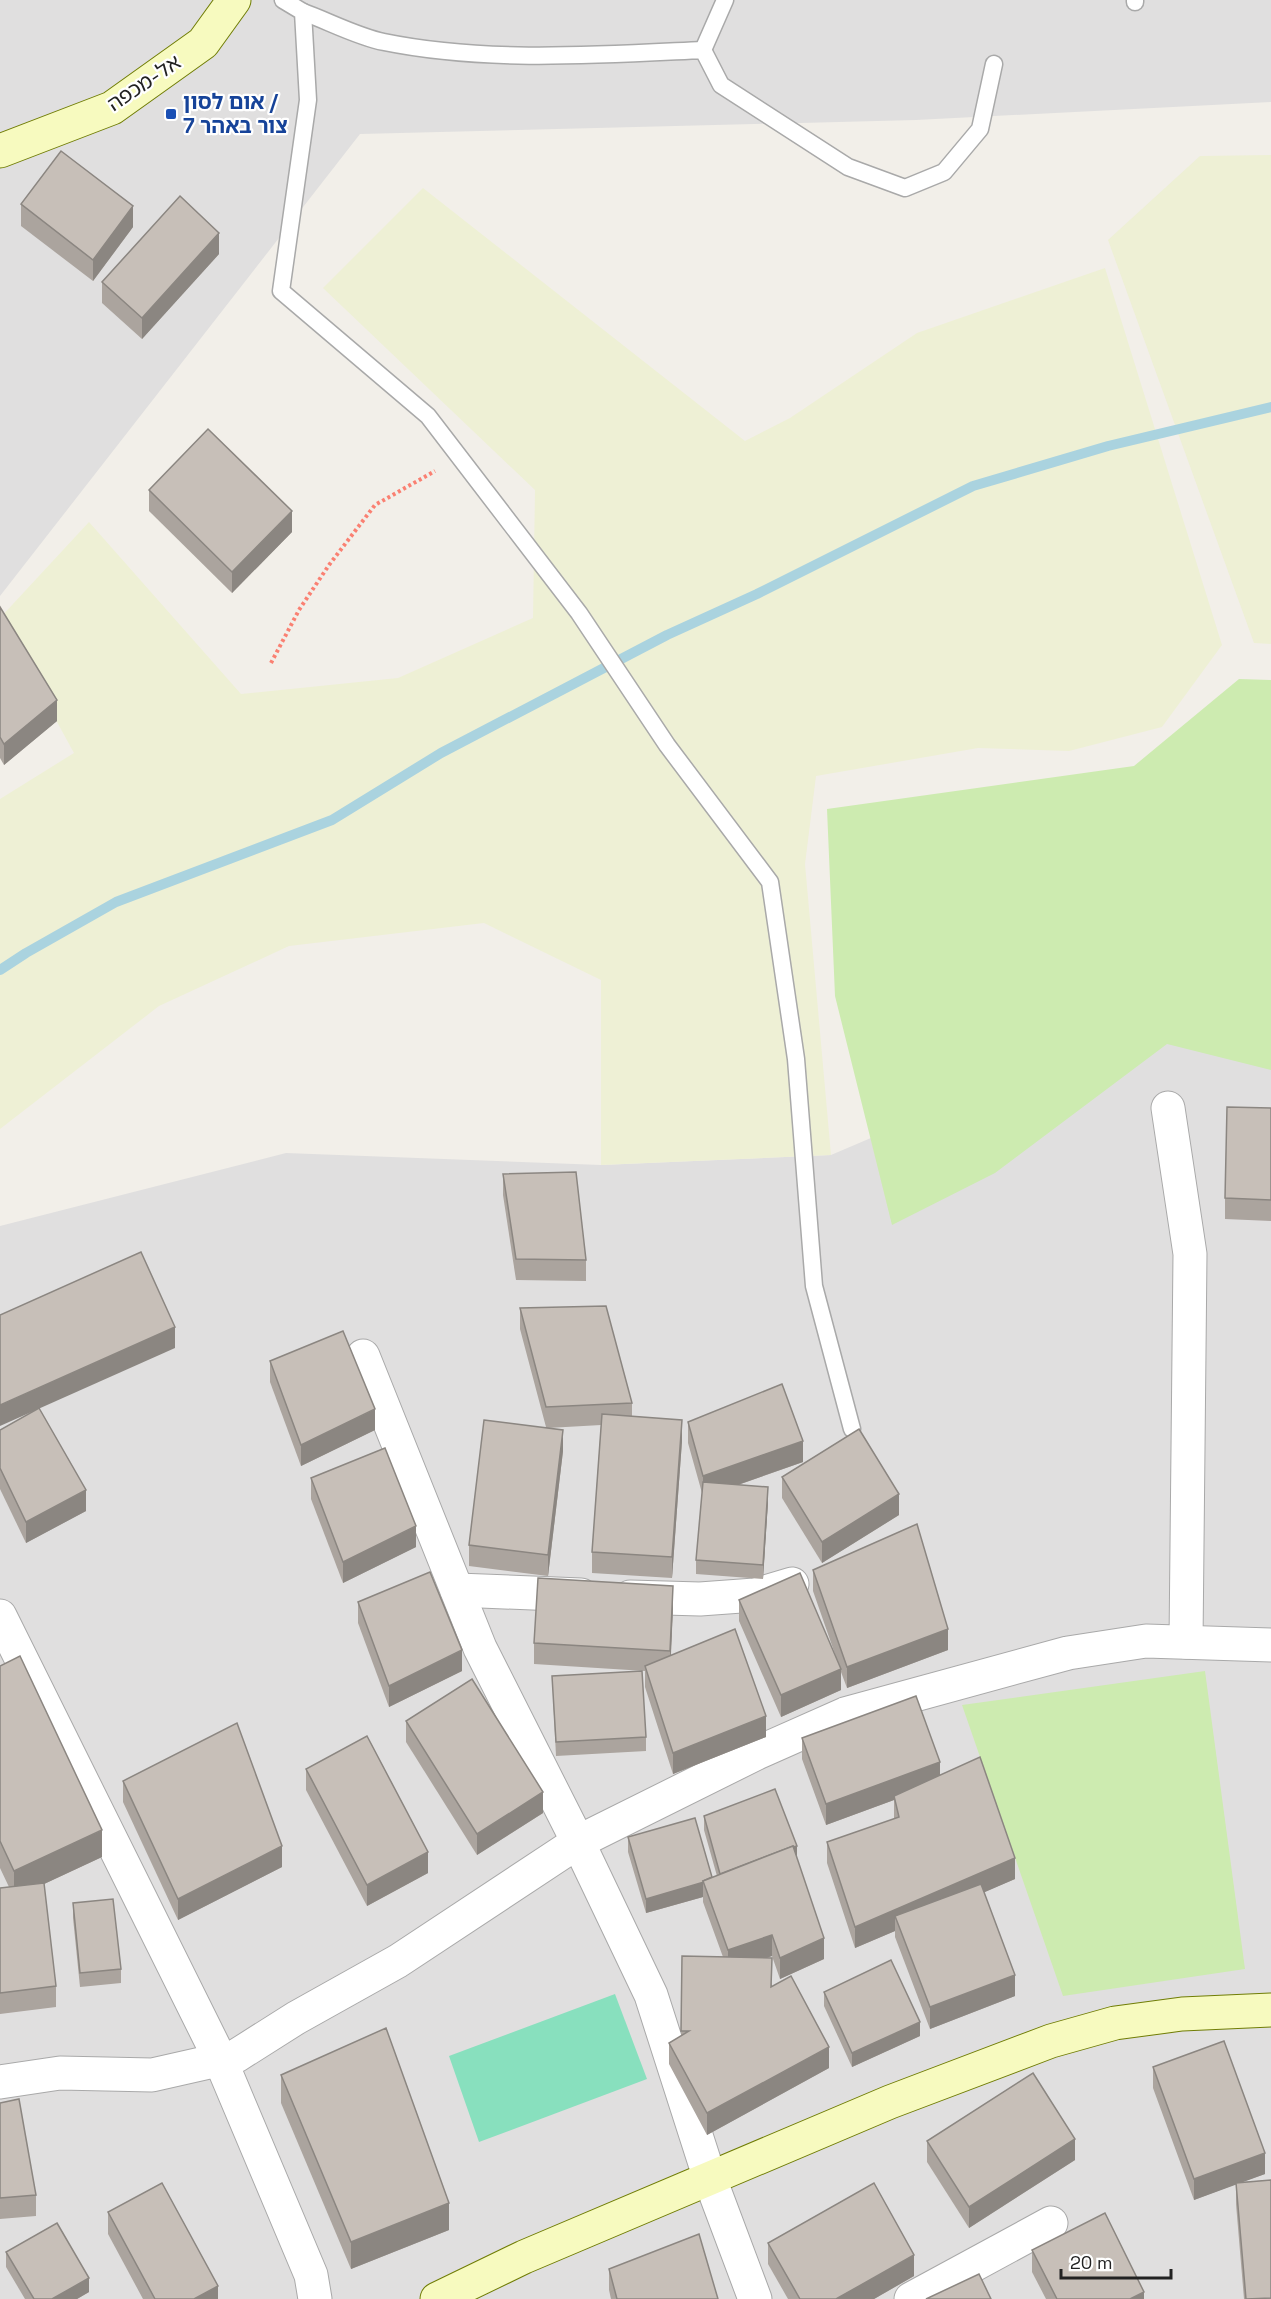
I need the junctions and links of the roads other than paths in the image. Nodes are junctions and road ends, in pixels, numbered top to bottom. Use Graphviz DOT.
graph roads {
  1 [pos="234,0"];
  2 [pos="283,0"];
  3 [pos="725,0"];
  4 [pos="303,12"];
  5 [pos="703,51"];
  6 [pos="994,64"];
  7 [pos="0,151"];
  8 [pos="1168,1108"];
  9 [pos="363,1356"];
  10 [pos="852,1429"];
  11 [pos="800,1582"];
  12 [pos="457,1590"];
  13 [pos="0,1616"];
  14 [pos="1186,1642"];
  15 [pos="1271,1645"];
  16 [pos="578,1842"];
  17 [pos="1271,2010"];
  18 [pos="220,2059"];
  19 [pos="0,2082"];
  20 [pos="710,2179"];
  21 [pos="1050,2223"];
  22 [pos="315,2299"];
  23 [pos="437,2299"];
  24 [pos="755,2299"];
  25 [pos="910,2299"];
  1 -- 7 [label="street, אל-מכפה"];
  2 -- 4 [label="lane"];
  3 -- 5 [label="lane"];
  4 -- 5 [label="lane"];
  4 -- 10 [label="lane"];
  5 -- 6 [label="lane"];
  8 -- 14 [label="street"];
  9 -- 12 [label="street"];
  11 -- 12 [label="street"];
  12 -- 16 [label="street"];
  13 -- 18 [label="street"];
  14 -- 15 [label="street"];
  14 -- 16 [label="street"];
  16 -- 18 [label="street"];
  16 -- 20 [label="street"];
  17 -- 20 [label="street"];
  18 -- 19 [label="street"];
  18 -- 22 [label="street"];
  20 -- 23 [label="street"];
  20 -- 24 [label="street"];
  21 -- 25 [label="street"];
}
